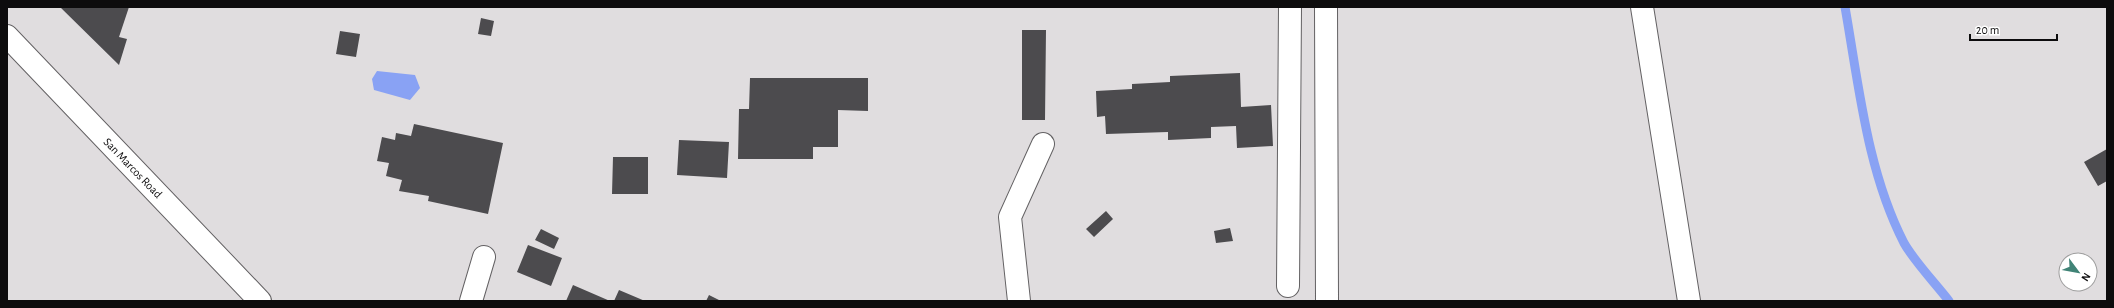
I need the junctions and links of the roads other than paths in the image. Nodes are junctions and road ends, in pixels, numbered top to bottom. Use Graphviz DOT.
graph roads {
  1 [pos="1290,7"];
  2 [pos="1326,7"];
  3 [pos="1642,7"];
  4 [pos="7,36"];
  5 [pos="1043,144"];
  6 [pos="484,256"];
  7 [pos="1288,286"];
  8 [pos="260,301"];
  9 [pos="471,301"];
  10 [pos="1019,301"];
  11 [pos="1327,301"];
  12 [pos="1689,301"];
  1 -- 7 [label="street"];
  2 -- 11 [label="street"];
  3 -- 12 [label="street"];
  4 -- 8 [label="street, San Marcos Road"];
  5 -- 10 [label="street"];
  6 -- 9 [label="street"];
}
